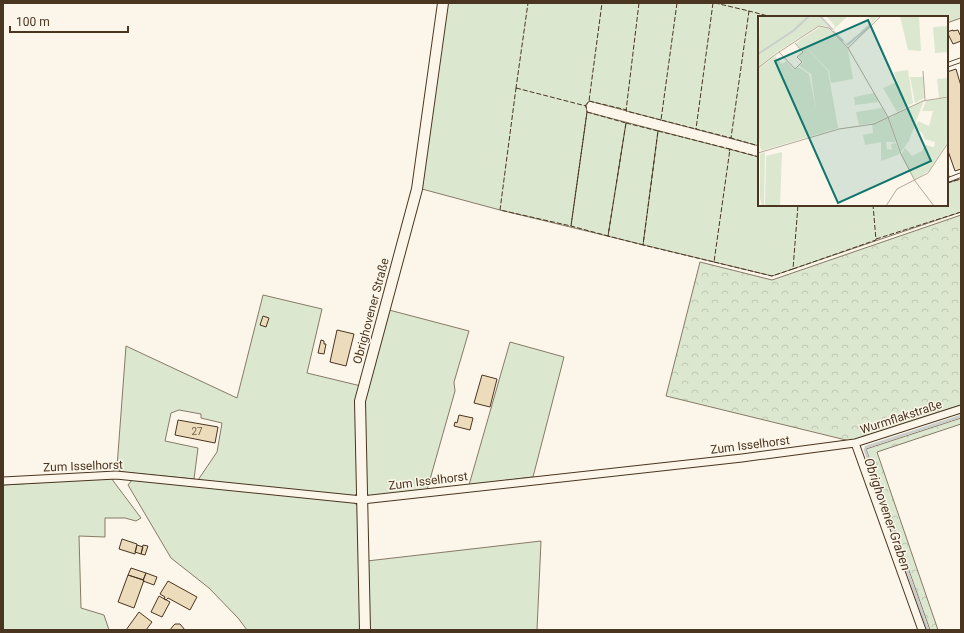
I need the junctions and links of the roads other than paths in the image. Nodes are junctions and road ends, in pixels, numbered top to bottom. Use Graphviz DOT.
graph roads {
  1 [pos="443,3"];
  2 [pos="961,60"];
  3 [pos="948,65"];
  4 [pos="961,175"];
  5 [pos="948,180"];
  6 [pos="961,409"];
  7 [pos="855,443"];
  8 [pos="3,481"];
  9 [pos="362,500"];
  10 [pos="365,630"];
  11 [pos="922,630"];
  1 -- 9 [label="street, Obrighovener Straße"];
  2 -- 3 [label="lane"];
  4 -- 5 [label="lane"];
  6 -- 7 [label="street, Wurmflakstraße"];
  7 -- 9 [label="street, Zum Isselhorst"];
  7 -- 11 [label="street, Wurmflakstraße"];
  8 -- 9 [label="street, Zum Isselhorst"];
  9 -- 10 [label="street, Obrighovener Straße"];
}
